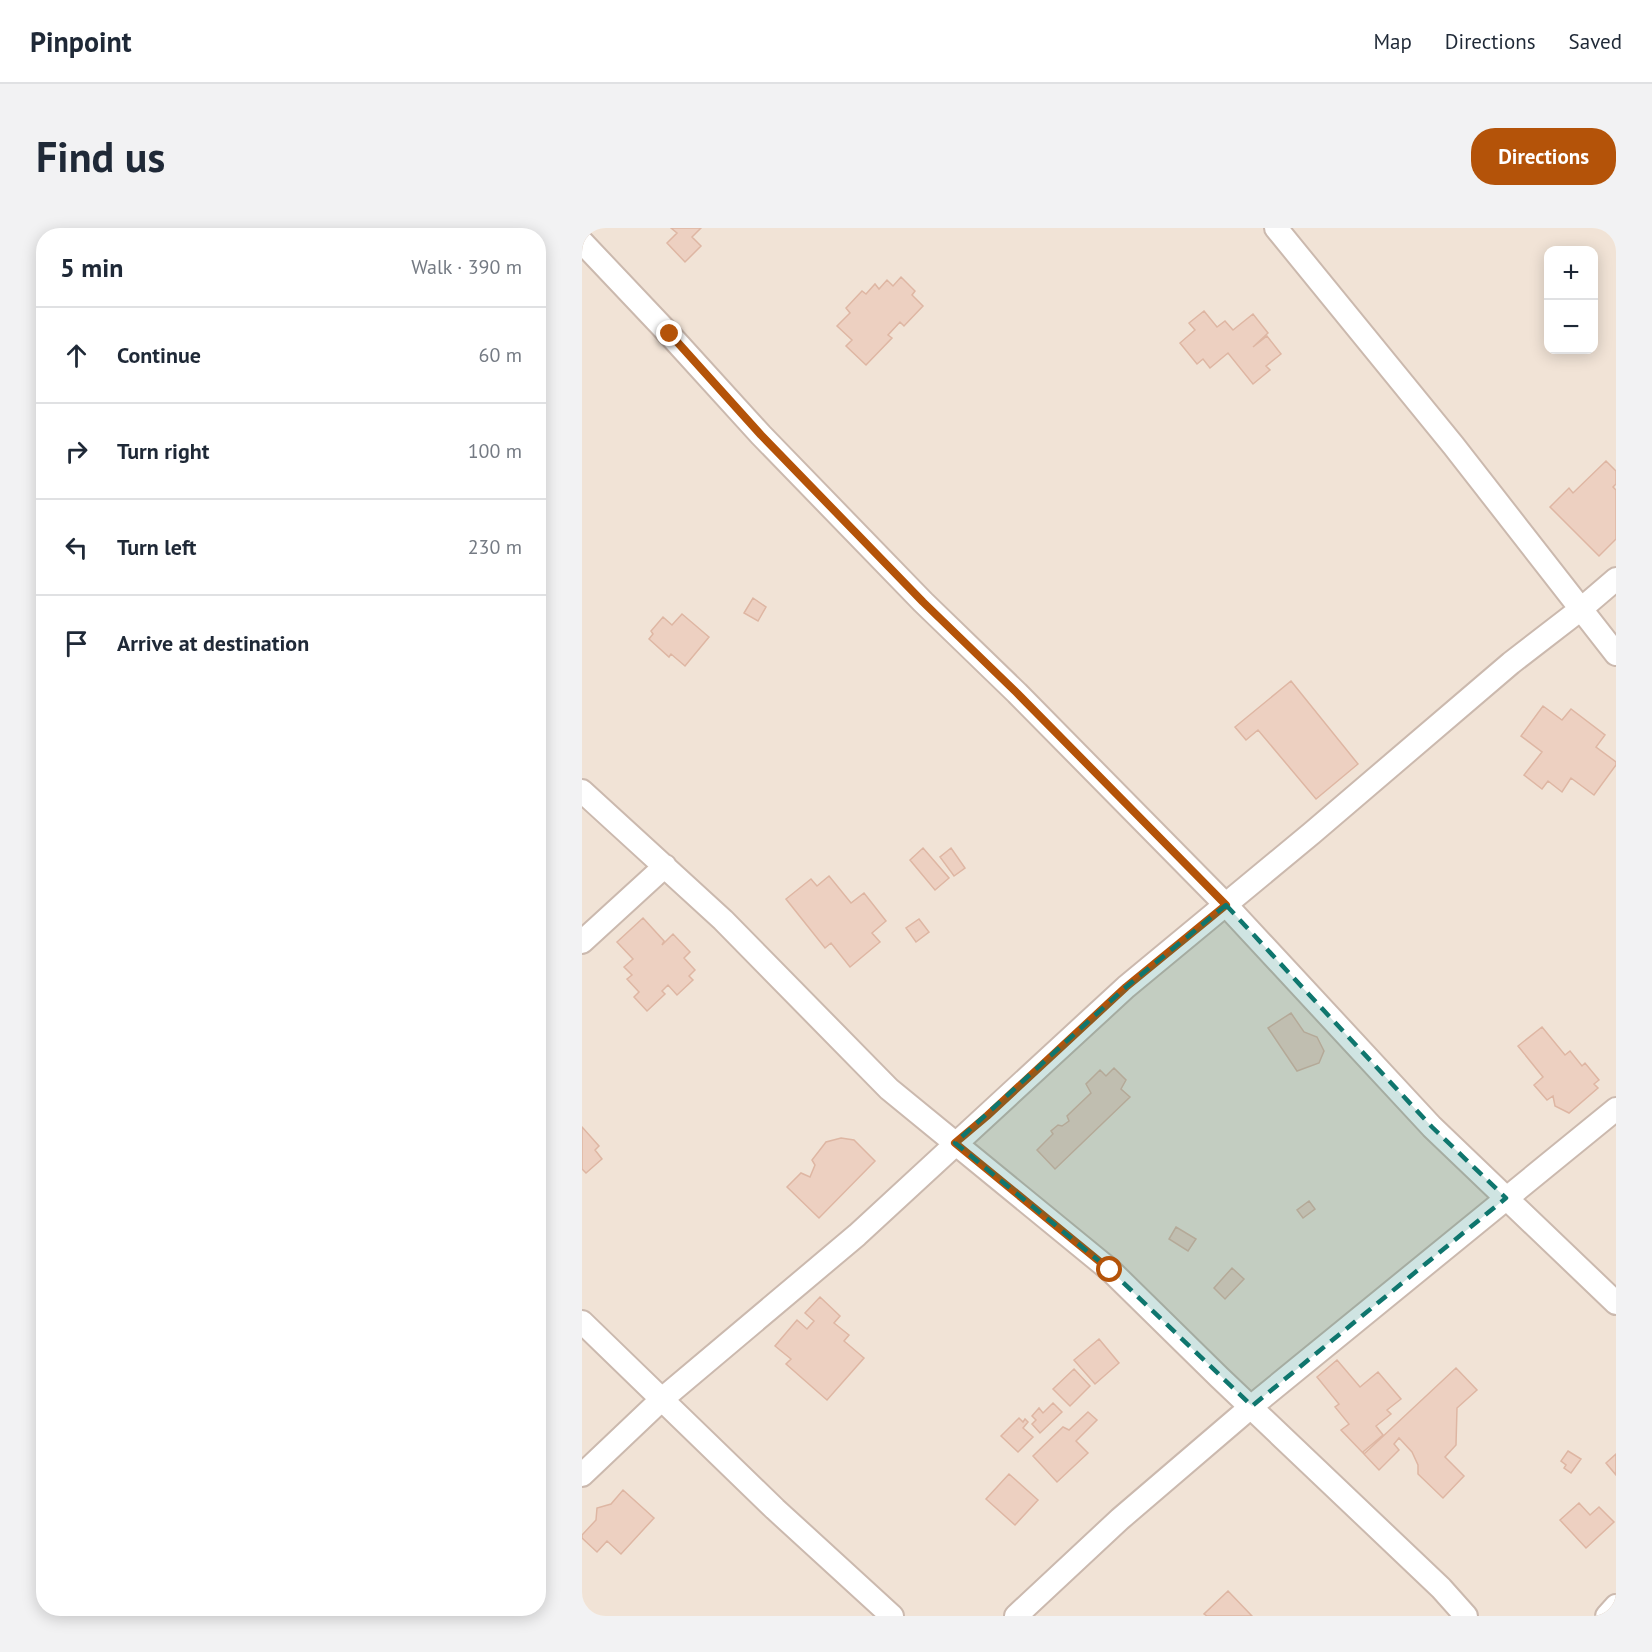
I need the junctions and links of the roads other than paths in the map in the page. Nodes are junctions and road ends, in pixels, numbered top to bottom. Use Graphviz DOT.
graph roads {
  1 [pos="1276,228"];
  2 [pos="582,242"];
  3 [pos="1616,579"];
  4 [pos="1581,609"];
  5 [pos="1616,654"];
  6 [pos="582,791"];
  7 [pos="664,866"];
  8 [pos="1226,905"];
  9 [pos="582,942"];
  10 [pos="1616,1109"];
  11 [pos="955,1143"];
  12 [pos="1506,1198"];
  13 [pos="1616,1303"];
  14 [pos="582,1322"];
  15 [pos="661,1400"];
  16 [pos="1251,1406"];
  17 [pos="582,1475"];
  18 [pos="1616,1606"];
  19 [pos="892,1616"];
  20 [pos="1016,1616"];
  21 [pos="1466,1616"];
  22 [pos="1607,1616"];
  1 -- 4 [label="street"];
  2 -- 8 [label="street"];
  3 -- 4 [label="street"];
  4 -- 5 [label="street"];
  4 -- 8 [label="street"];
  6 -- 7 [label="street"];
  7 -- 9 [label="street"];
  7 -- 11 [label="street"];
  8 -- 11 [label="street"];
  8 -- 12 [label="street"];
  10 -- 12 [label="street"];
  11 -- 15 [label="street"];
  11 -- 16 [label="street"];
  12 -- 13 [label="street"];
  12 -- 16 [label="street"];
  14 -- 15 [label="street"];
  15 -- 17 [label="street"];
  15 -- 19 [label="street"];
  16 -- 20 [label="street"];
  16 -- 21 [label="street"];
  18 -- 22 [label="street"];
}
